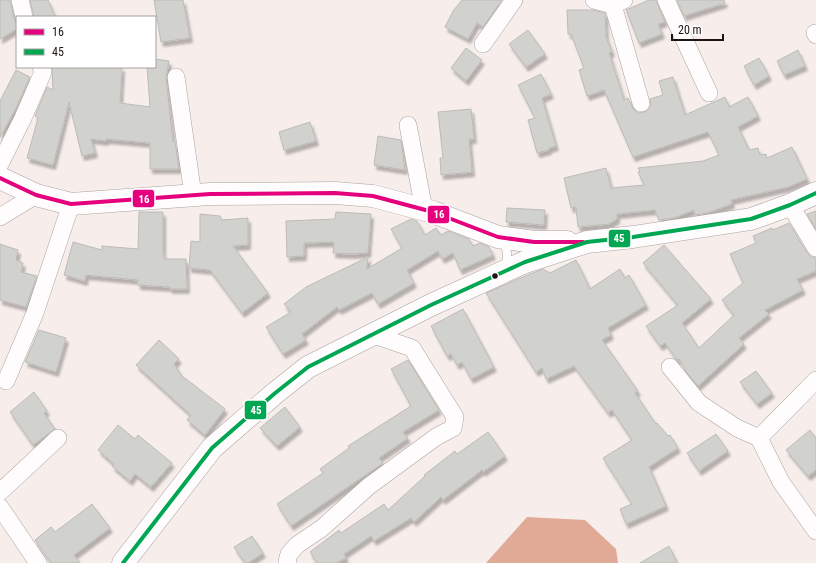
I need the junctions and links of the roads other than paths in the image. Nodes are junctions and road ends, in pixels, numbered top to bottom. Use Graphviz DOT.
graph roads {
  1 [pos="20,0"];
  2 [pos="514,0"];
  3 [pos="594,0"];
  4 [pos="666,0"];
  5 [pos="619,2"];
  6 [pos="24,16"];
  7 [pos="483,44"];
  8 [pos="41,68"];
  9 [pos="176,77"];
  10 [pos="709,93"];
  11 [pos="641,103"];
  12 [pos="408,125"];
  13 [pos="0,164"];
  14 [pos="0,178"];
  15 [pos="816,193"];
  16 [pos="36,195"];
  17 [pos="193,195"];
  18 [pos="71,204"];
  19 [pos="790,205"];
  20 [pos="424,210"];
  21 [pos="0,217"];
  22 [pos="498,237"];
  23 [pos="587,242"];
  24 [pos="816,248"];
  25 [pos="506,270"];
  26 [pos="371,334"];
  27 [pos="670,367"];
  28 [pos="816,380"];
  29 [pos="6,381"];
  30 [pos="58,438"];
  31 [pos="758,438"];
  32 [pos="0,492"];
  33 [pos="0,507"];
  34 [pos="816,531"];
  35 [pos="38,563"];
  36 [pos="123,563"];
  37 [pos="288,563"];
  1 -- 6 [label="street"];
  2 -- 7 [label="street"];
  3 -- 5 [label="street"];
  4 -- 10 [label="street"];
  5 -- 11 [label="street"];
  8 -- 13 [label="street"];
  9 -- 17 [label="street"];
  12 -- 20 [label="street"];
  14 -- 16 [label="main road"];
  15 -- 19 [label="main road"];
  16 -- 18 [label="main road"];
  16 -- 21 [label="street"];
  17 -- 18 [label="main road"];
  17 -- 20 [label="main road"];
  18 -- 29 [label="street"];
  19 -- 23 [label="main road"];
  19 -- 24 [label="street"];
  20 -- 22 [label="main road"];
  22 -- 23 [label="main road"];
  22 -- 25 [label="lane"];
  23 -- 25 [label="main road"];
  25 -- 26 [label="main road"];
  26 -- 36 [label="main road"];
  26 -- 37 [label="street"];
  27 -- 31 [label="street"];
  28 -- 31 [label="street"];
  30 -- 32 [label="street"];
  31 -- 34 [label="street"];
  33 -- 35 [label="street"];
}
